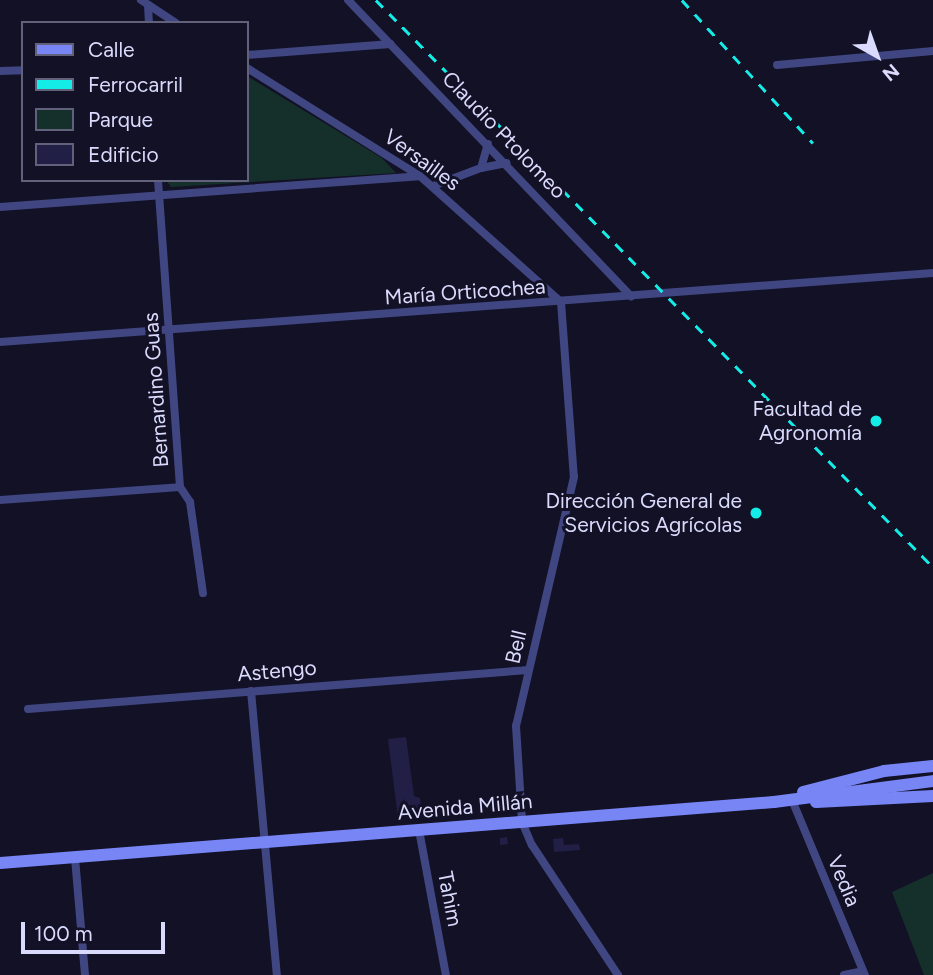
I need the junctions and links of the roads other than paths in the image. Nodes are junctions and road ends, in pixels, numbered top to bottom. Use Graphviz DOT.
graph roads {
  1 [pos="348,0"];
  2 [pos="145,3"];
  3 [pos="149,21"];
  4 [pos="173,21"];
  5 [pos="391,44"];
  6 [pos="933,51"];
  7 [pos="248,55"];
  8 [pos="777,65"];
  9 [pos="248,69"];
  10 [pos="21,70"];
  11 [pos="0,71"];
  12 [pos="488,144"];
  13 [pos="507,163"];
  14 [pos="481,168"];
  15 [pos="420,176"];
  16 [pos="158,182"];
  17 [pos="433,186"];
  18 [pos="159,196"];
  19 [pos="0,207"];
  20 [pos="933,273"];
  21 [pos="631,296"];
  22 [pos="561,302"];
  23 [pos="171,331"];
  24 [pos="0,342"];
  25 [pos="180,487"];
  26 [pos="0,500"];
  27 [pos="203,593"];
  28 [pos="528,670"];
  29 [pos="251,691"];
  30 [pos="28,709"];
  31 [pos="933,766"];
  32 [pos="933,781"];
  33 [pos="933,796"];
  34 [pos="795,800"];
  35 [pos="774,802"];
  36 [pos="522,821"];
  37 [pos="419,830"];
  38 [pos="265,843"];
  39 [pos="75,858"];
  40 [pos="0,863"];
  41 [pos="864,973"];
  42 [pos="85,975"];
  43 [pos="277,975"];
  44 [pos="446,975"];
  45 [pos="618,975"];
  46 [pos="844,975"];
  1 -- 5 [label="street, Claudio Ptolomeo"];
  2 -- 3 [label="street"];
  2 -- 4 [label="street"];
  5 -- 7 [label="street"];
  5 -- 12 [label="street, Claudio Ptolomeo"];
  6 -- 8 [label="street"];
  9 -- 15 [label="street, Versailles"];
  10 -- 11 [label="street"];
  12 -- 13 [label="street, Claudio Ptolomeo"];
  12 -- 14 [label="street"];
  13 -- 14 [label="street"];
  13 -- 21 [label="street, Claudio Ptolomeo"];
  14 -- 17 [label="street"];
  15 -- 17 [label="street, Versailles"];
  15 -- 18 [label="street"];
  16 -- 18 [label="street, Bernardino Guas"];
  17 -- 22 [label="street, Versailles"];
  18 -- 19 [label="street"];
  18 -- 23 [label="street, Bernardino Guas"];
  20 -- 21 [label="street, María Orticochea"];
  21 -- 22 [label="street, María Orticochea"];
  22 -- 23 [label="street, María Orticochea"];
  22 -- 28 [label="street, Bell"];
  23 -- 24 [label="street, María Orticochea"];
  23 -- 25 [label="street, Bernardino Guas"];
  25 -- 26 [label="street"];
  25 -- 27 [label="street, Bernardino Guas"];
  28 -- 29 [label="street, Astengo"];
  28 -- 36 [label="street, Bell"];
  29 -- 30 [label="street, Astengo"];
  29 -- 38 [label="street"];
  31 -- 35 [label="main road"];
  32 -- 34 [label="main road, Avenida Millán"];
  33 -- 34 [label="main road"];
  34 -- 35 [label="main road, Avenida Millán"];
  34 -- 41 [label="street, Vedia"];
  35 -- 36 [label="main road, Avenida Millán"];
  36 -- 37 [label="main road, Avenida Millán"];
  36 -- 45 [label="street, Bell"];
  37 -- 38 [label="main road, Avenida Millán"];
  37 -- 44 [label="street, Tahim"];
  38 -- 39 [label="main road, Avenida Millán"];
  38 -- 43 [label="street"];
  39 -- 40 [label="main road, Avenida Millán"];
  39 -- 42 [label="street"];
  41 -- 46 [label="street"];
}
